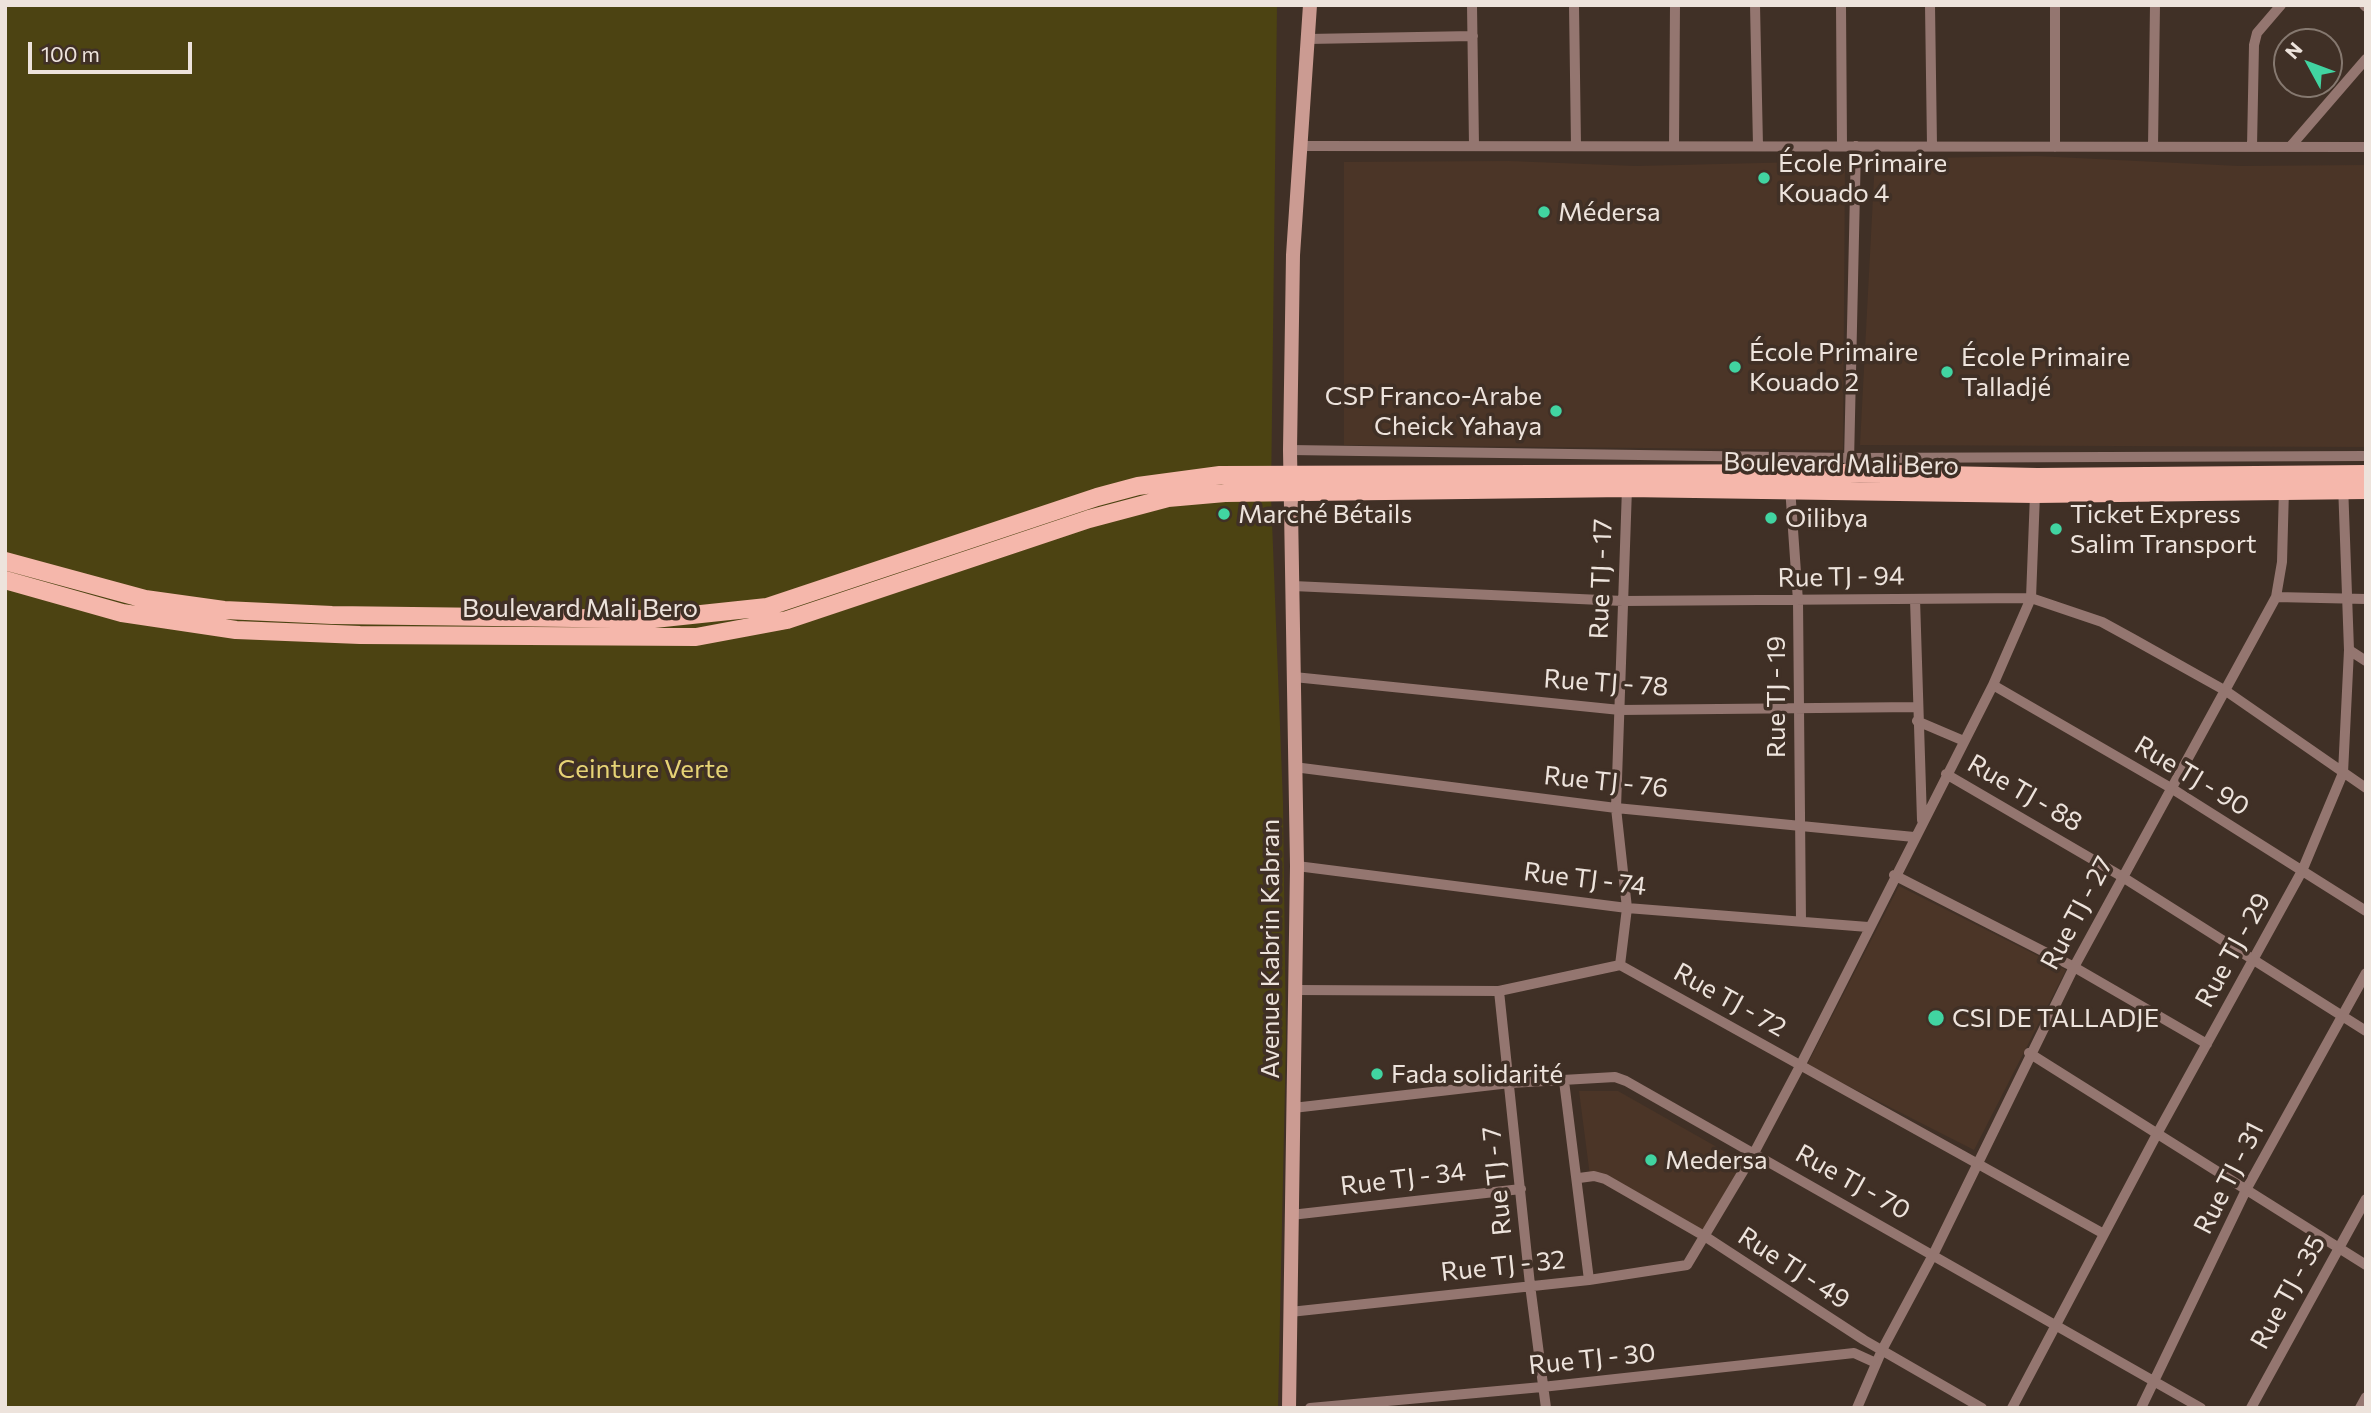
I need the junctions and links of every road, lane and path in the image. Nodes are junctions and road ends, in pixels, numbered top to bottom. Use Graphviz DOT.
graph roads {
  1 [pos="1310,5"];
  2 [pos="1472,5"];
  3 [pos="1574,5"];
  4 [pos="1675,5"];
  5 [pos="1755,5"];
  6 [pos="1841,5"];
  7 [pos="1930,5"];
  8 [pos="2055,5"];
  9 [pos="2155,5"];
  10 [pos="2281,5"];
  11 [pos="1473,36"];
  12 [pos="1308,39"];
  13 [pos="2366,60"];
  14 [pos="1301,146"];
  15 [pos="1474,146"];
  16 [pos="1576,146"];
  17 [pos="1674,146"];
  18 [pos="1758,146"];
  19 [pos="1842,146"];
  20 [pos="1856,146"];
  21 [pos="1932,146"];
  22 [pos="2055,146"];
  23 [pos="2153,147"];
  24 [pos="2252,147"];
  25 [pos="2291,147"];
  26 [pos="2366,147"];
  27 [pos="1290,450"];
  28 [pos="1357,450"];
  29 [pos="2366,456"];
  30 [pos="2318,464"];
  31 [pos="1849,465"];
  32 [pos="1356,473"];
  33 [pos="2366,474"];
  34 [pos="1318,481"];
  35 [pos="1790,481"];
  36 [pos="1290,482"];
  37 [pos="2342,482"];
  38 [pos="1265,483"];
  39 [pos="1627,488"];
  40 [pos="2284,489"];
  41 [pos="2366,490"];
  42 [pos="2035,494"];
  43 [pos="5,561"];
  44 [pos="5,580"];
  45 [pos="1293,586"];
  46 [pos="2276,597"];
  47 [pos="2031,598"];
  48 [pos="1915,599"];
  49 [pos="2347,599"];
  50 [pos="2366,599"];
  51 [pos="1623,601"];
  52 [pos="1798,601"];
  53 [pos="2349,650"];
  54 [pos="2366,661"];
  55 [pos="1294,677"];
  56 [pos="1993,685"];
  57 [pos="2226,691"];
  58 [pos="1917,707"];
  59 [pos="1620,710"];
  60 [pos="1799,710"];
  61 [pos="1917,722"];
  62 [pos="1964,741"];
  63 [pos="1294,767"];
  64 [pos="2343,773"];
  65 [pos="1946,774"];
  66 [pos="2171,788"];
  67 [pos="2366,788"];
  68 [pos="1616,807"];
  69 [pos="1922,822"];
  70 [pos="1799,826"];
  71 [pos="1914,837"];
  72 [pos="1297,866"];
  73 [pos="2302,871"];
  74 [pos="1894,875"];
  75 [pos="2121,876"];
  76 [pos="1627,908"];
  77 [pos="2366,911"];
  78 [pos="1801,921"];
  79 [pos="1868,927"];
  80 [pos="2255,959"];
  81 [pos="1620,965"];
  82 [pos="2074,967"];
  83 [pos="2366,973"];
  84 [pos="1296,990"];
  85 [pos="1499,991"];
  86 [pos="2342,1016"];
  87 [pos="2366,1031"];
  88 [pos="2207,1044"];
  89 [pos="2029,1054"];
  90 [pos="1800,1066"];
  91 [pos="1564,1080"];
  92 [pos="1510,1083"];
  93 [pos="1293,1108"];
  94 [pos="2157,1134"];
  95 [pos="1754,1153"];
  96 [pos="1978,1163"];
  97 [pos="1579,1178"];
  98 [pos="2247,1188"];
  99 [pos="1521,1189"];
  100 [pos="2366,1199"];
  101 [pos="1291,1215"];
  102 [pos="2104,1234"];
  103 [pos="1706,1237"];
  104 [pos="2339,1248"];
  105 [pos="1934,1253"];
  106 [pos="2366,1265"];
  107 [pos="1589,1280"];
  108 [pos="1530,1285"];
  109 [pos="1290,1312"];
  110 [pos="2057,1323"];
  111 [pos="1882,1350"];
  112 [pos="1876,1363"];
  113 [pos="2155,1380"];
  114 [pos="1542,1387"];
  115 [pos="2366,1397"];
  116 [pos="1289,1408"];
  117 [pos="1310,1408"];
  118 [pos="1546,1408"];
  119 [pos="1857,1408"];
  120 [pos="1982,1408"];
  121 [pos="2012,1408"];
  122 [pos="2141,1408"];
  123 [pos="2201,1408"];
  124 [pos="2251,1408"];
  125 [pos="2360,1408"];
  1 -- 12 [label="street, Avenue Kabrin Kabran"];
  2 -- 11 [label="street"];
  3 -- 16 [label="street"];
  4 -- 17 [label="street"];
  5 -- 18 [label="street"];
  6 -- 19 [label="street"];
  7 -- 21 [label="street"];
  8 -- 22 [label="street"];
  9 -- 23 [label="street"];
  10 -- 24 [label="street"];
  11 -- 12 [label="street"];
  11 -- 15 [label="street"];
  12 -- 14 [label="street, Avenue Kabrin Kabran"];
  13 -- 25 [label="street"];
  14 -- 15 [label="street"];
  14 -- 27 [label="street, Avenue Kabrin Kabran"];
  15 -- 16 [label="street"];
  16 -- 17 [label="street"];
  17 -- 18 [label="street"];
  18 -- 19 [label="street"];
  19 -- 20 [label="street"];
  20 -- 21 [label="street"];
  20 -- 31 [label="street"];
  21 -- 22 [label="street"];
  22 -- 23 [label="street"];
  23 -- 24 [label="street"];
  24 -- 25 [label="street"];
  25 -- 26 [label="street"];
  27 -- 28 [label="street"];
  27 -- 36 [label="street, Avenue Kabrin Kabran"];
  28 -- 31 [label="street"];
  28 -- 32 [label="street"];
  29 -- 30 [label="street"];
  30 -- 31 [label="main road, Boulevard Mali Bero"];
  30 -- 37 [label="main road, Boulevard Mali Bero"];
  31 -- 35 [label="main road, Boulevard Mali Bero"];
  32 -- 34 [label="main road, Boulevard Mali Bero"];
  32 -- 35 [label="main road, Boulevard Mali Bero"];
  33 -- 37 [label="main road, Boulevard Mali Bero"];
  34 -- 36 [label="main road"];
  34 -- 39 [label="main road, Boulevard Mali Bero"];
  35 -- 39 [label="main road, Boulevard Mali Bero"];
  35 -- 42 [label="main road, Boulevard Mali Bero"];
  35 -- 52 [label="street, Rue TJ - 19"];
  36 -- 38 [label="main road"];
  36 -- 45 [label="street, Avenue Kabrin Kabran"];
  37 -- 40 [label="main road, Boulevard Mali Bero"];
  37 -- 41 [label="main road, Boulevard Mali Bero"];
  37 -- 49 [label="street, Rue TJ - 29"];
  38 -- 43 [label="main road, Boulevard Mali Bero"];
  38 -- 44 [label="main road, Boulevard Mali Bero"];
  39 -- 51 [label="street, Rue TJ - 17"];
  40 -- 42 [label="main road, Boulevard Mali Bero"];
  40 -- 46 [label="street, Rue TJ - 27"];
  42 -- 47 [label="street"];
  45 -- 51 [label="street, Rue TJ - 94"];
  45 -- 55 [label="street, Avenue Kabrin Kabran"];
  46 -- 49 [label="street"];
  46 -- 57 [label="street, Rue TJ - 27"];
  47 -- 48 [label="street, Rue TJ - 94"];
  47 -- 56 [label="street, Rue TJ - 32"];
  47 -- 57 [label="street, Rue TJ - 94"];
  48 -- 52 [label="street, Rue TJ - 94"];
  48 -- 58 [label="street"];
  49 -- 50 [label="street"];
  49 -- 53 [label="street, Rue TJ - 29"];
  51 -- 52 [label="street, Rue TJ - 94"];
  51 -- 59 [label="street, Rue TJ - 17"];
  52 -- 60 [label="street, Rue TJ - 19"];
  53 -- 54 [label="street"];
  53 -- 64 [label="street, Rue TJ - 29"];
  55 -- 59 [label="street, Rue TJ - 78"];
  55 -- 63 [label="street, Avenue Kabrin Kabran"];
  56 -- 62 [label="street, Rue TJ - 32"];
  56 -- 66 [label="street, Rue TJ - 90"];
  57 -- 64 [label="street, Rue TJ - 94"];
  57 -- 66 [label="street, Rue TJ - 27"];
  58 -- 60 [label="street, Rue TJ - 78"];
  58 -- 61 [label="street"];
  59 -- 60 [label="street, Rue TJ - 78"];
  59 -- 68 [label="street, Rue TJ - 17"];
  60 -- 70 [label="street, Rue TJ - 19"];
  61 -- 62 [label="street"];
  61 -- 69 [label="street"];
  62 -- 65 [label="street, Rue TJ - 32"];
  63 -- 68 [label="street, Rue TJ - 76"];
  63 -- 72 [label="street, Avenue Kabrin Kabran"];
  64 -- 67 [label="street, Rue TJ - 94"];
  64 -- 73 [label="street, Rue TJ - 29"];
  65 -- 69 [label="street, Rue TJ - 32"];
  65 -- 75 [label="street, Rue TJ - 88"];
  66 -- 73 [label="street, Rue TJ - 90"];
  66 -- 75 [label="street, Rue TJ - 27"];
  68 -- 70 [label="street, Rue TJ - 76"];
  68 -- 76 [label="street, Rue TJ - 17"];
  69 -- 71 [label="street, Rue TJ - 32"];
  70 -- 71 [label="street, Rue TJ - 76"];
  70 -- 78 [label="street, Rue TJ - 19"];
  71 -- 74 [label="street, Rue TJ - 32"];
  72 -- 76 [label="street, Rue TJ - 74"];
  72 -- 84 [label="street, Avenue Kabrin Kabran"];
  73 -- 77 [label="street, Rue TJ - 90"];
  73 -- 80 [label="street, Rue TJ - 29"];
  74 -- 79 [label="street, Rue TJ - 32"];
  74 -- 82 [label="street"];
  75 -- 80 [label="street, Rue TJ - 88"];
  75 -- 82 [label="street, Rue TJ - 27"];
  76 -- 78 [label="street, Rue TJ - 74"];
  76 -- 81 [label="street, Rue TJ - 17"];
  78 -- 79 [label="street, Rue TJ - 74"];
  79 -- 90 [label="street, Rue TJ - 32"];
  80 -- 86 [label="street, Rue TJ - 88"];
  80 -- 88 [label="street, Rue TJ - 29"];
  81 -- 85 [label="street"];
  81 -- 90 [label="street, Rue TJ - 72"];
  82 -- 88 [label="street"];
  82 -- 89 [label="street, Rue TJ - 27"];
  83 -- 86 [label="street, Rue TJ - 31"];
  84 -- 85 [label="street"];
  84 -- 93 [label="street, Avenue Kabrin Kabran"];
  85 -- 92 [label="street, Rue TJ - 7"];
  86 -- 87 [label="street, Rue TJ - 88"];
  86 -- 98 [label="street, Rue TJ - 31"];
  88 -- 94 [label="street, Rue TJ - 29"];
  89 -- 94 [label="street"];
  89 -- 96 [label="street, Rue TJ - 27"];
  90 -- 95 [label="street, Rue TJ - 32"];
  90 -- 96 [label="street, Rue TJ - 72"];
  91 -- 92 [label="street, Rue TJ - 70"];
  91 -- 95 [label="street, Rue TJ - 70"];
  91 -- 97 [label="street"];
  92 -- 93 [label="street, Rue TJ - 70"];
  92 -- 99 [label="street, Rue TJ - 7"];
  93 -- 101 [label="street, Avenue Kabrin Kabran"];
  94 -- 98 [label="street"];
  94 -- 102 [label="street, Rue TJ - 29"];
  95 -- 103 [label="street, Rue TJ - 32"];
  95 -- 105 [label="street, Rue TJ - 70"];
  96 -- 102 [label="street, Rue TJ - 72"];
  96 -- 105 [label="street, Rue TJ - 27"];
  97 -- 103 [label="street, Rue TJ - 49"];
  97 -- 107 [label="street"];
  98 -- 104 [label="street"];
  98 -- 113 [label="street, Rue TJ - 31"];
  99 -- 101 [label="street, Rue TJ - 34"];
  99 -- 108 [label="street, Rue TJ - 7"];
  100 -- 104 [label="street, Rue TJ - 35"];
  101 -- 109 [label="street, Avenue Kabrin Kabran"];
  102 -- 110 [label="street, Rue TJ - 29"];
  103 -- 107 [label="street, Rue TJ - 32"];
  103 -- 111 [label="street, Rue TJ - 49"];
  104 -- 106 [label="street"];
  104 -- 124 [label="street, Rue TJ - 35"];
  105 -- 110 [label="street, Rue TJ - 70"];
  105 -- 111 [label="street, Rue TJ - 27"];
  107 -- 108 [label="street, Rue TJ - 32"];
  108 -- 109 [label="street, Rue TJ - 32"];
  108 -- 114 [label="street, Rue TJ - 7"];
  109 -- 116 [label="street, Avenue Kabrin Kabran"];
  110 -- 113 [label="street, Rue TJ - 70"];
  110 -- 121 [label="street, Rue TJ - 29"];
  111 -- 112 [label="street, Rue TJ - 27"];
  111 -- 120 [label="street, Rue TJ - 49"];
  112 -- 114 [label="street, Rue TJ - 30"];
  112 -- 119 [label="street, Rue TJ - 27"];
  113 -- 122 [label="street, Rue TJ - 31"];
  113 -- 123 [label="street, Rue TJ - 70"];
  114 -- 117 [label="street, Rue TJ - 30"];
  114 -- 118 [label="street, Rue TJ - 7"];
  115 -- 125 [label="street"];
}
